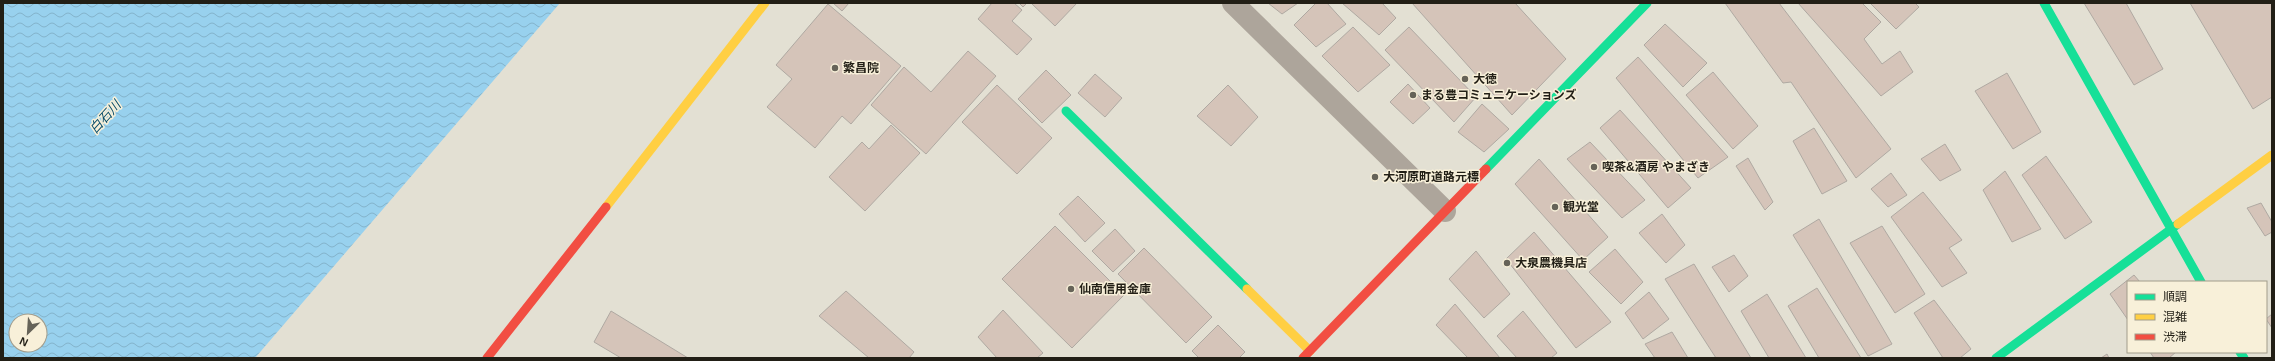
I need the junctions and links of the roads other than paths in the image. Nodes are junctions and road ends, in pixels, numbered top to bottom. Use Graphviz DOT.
graph roads {
  1 [pos="765,3"];
  2 [pos="1233,3"];
  3 [pos="1647,3"];
  4 [pos="2044,3"];
  5 [pos="1066,112"];
  6 [pos="2272,155"];
  7 [pos="1445,212"];
  8 [pos="2171,229"];
  9 [pos="2200,281"];
  10 [pos="1307,355"];
  11 [pos="486,358"];
  12 [pos="1996,358"];
  1 -- 11 [label="street"];
  2 -- 7 [label="street"];
  3 -- 7 [label="street"];
  4 -- 8 [label="street"];
  5 -- 10 [label="street"];
  6 -- 8 [label="street"];
  7 -- 10 [label="street"];
  8 -- 9 [label="street"];
  8 -- 12 [label="street"];
}
